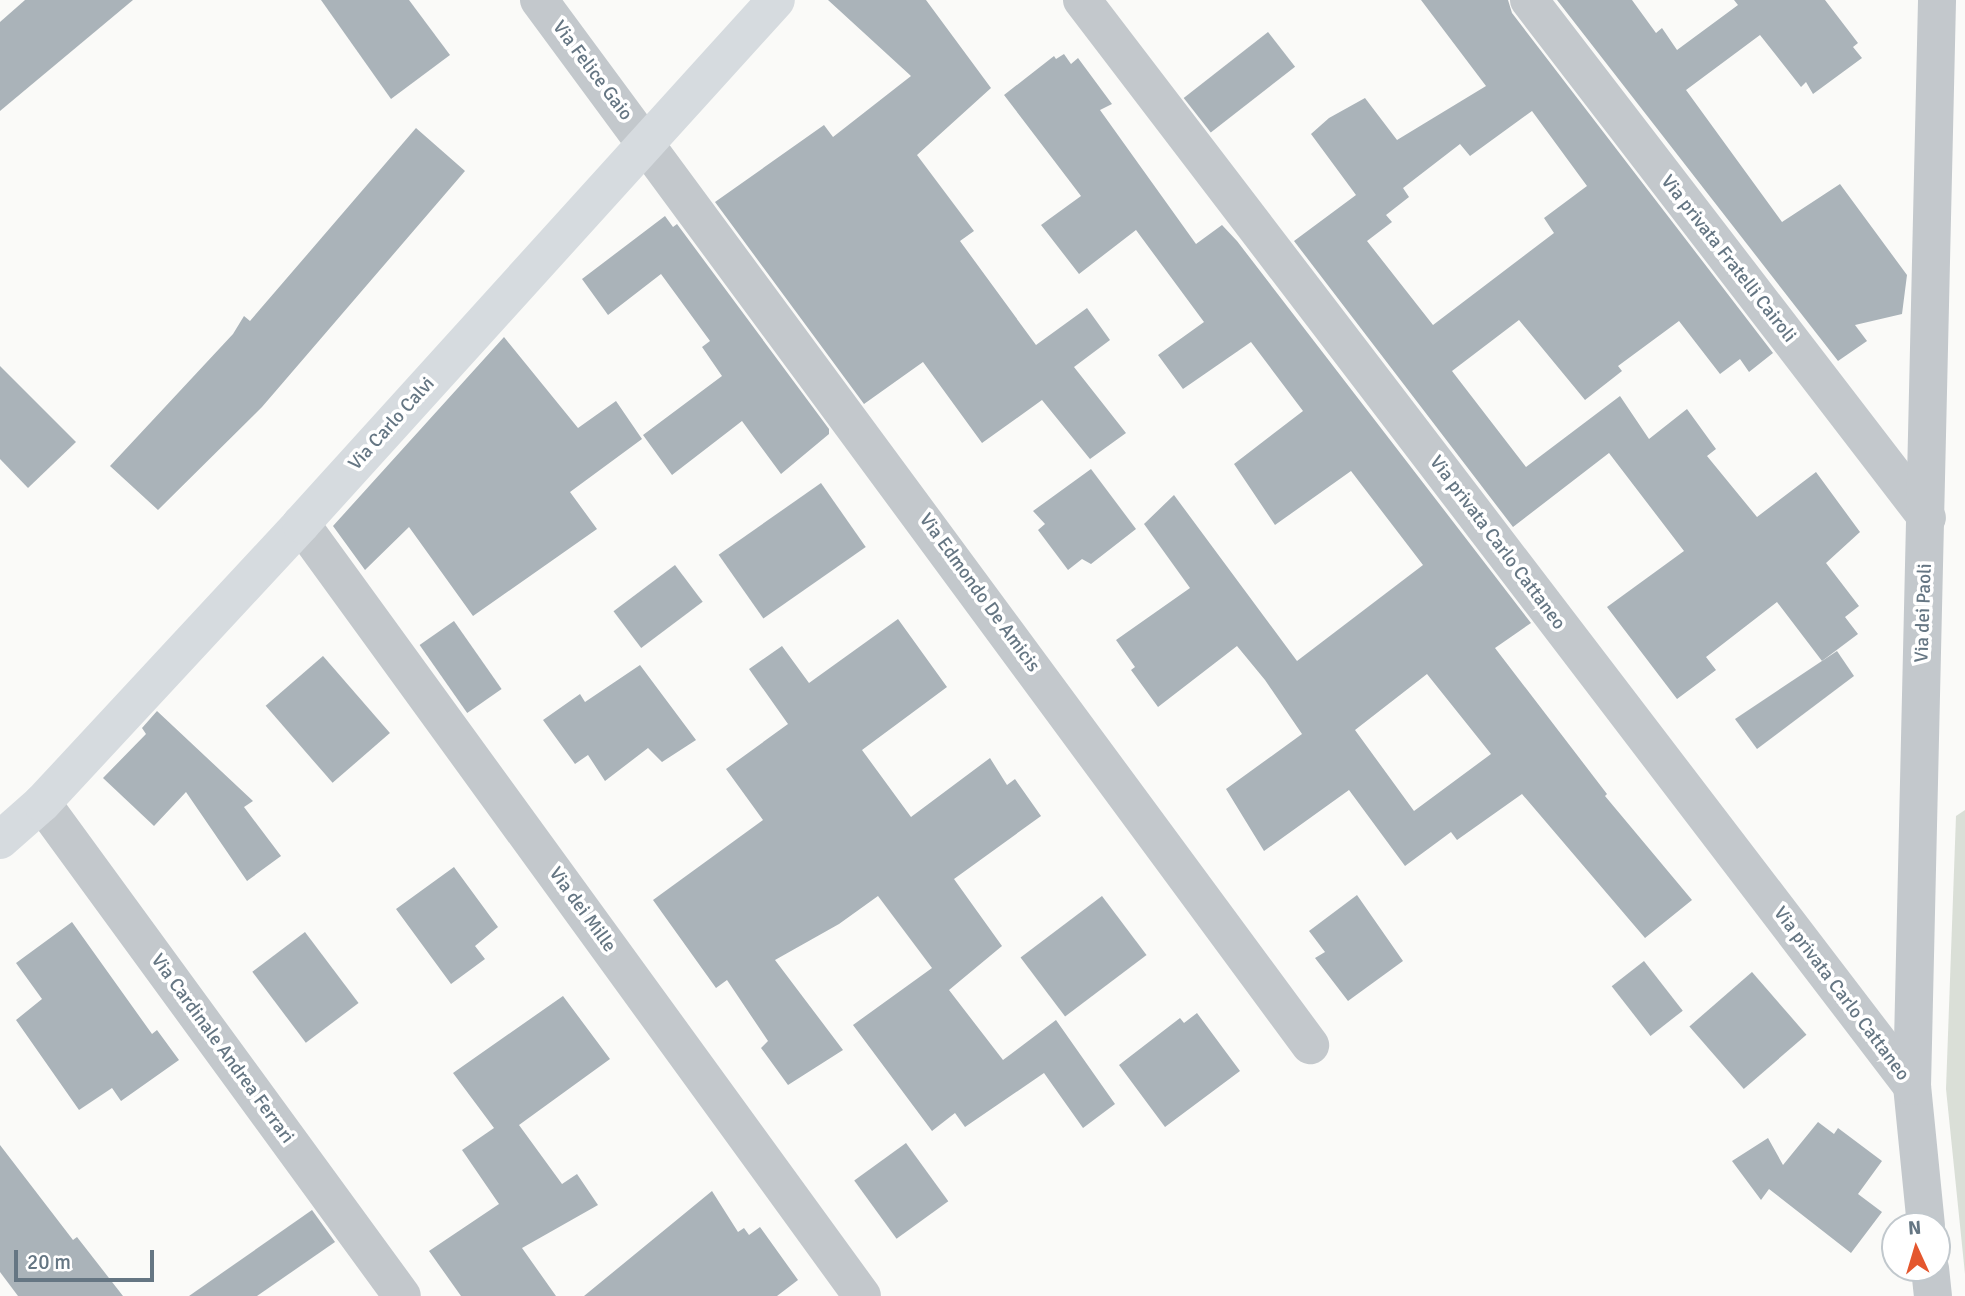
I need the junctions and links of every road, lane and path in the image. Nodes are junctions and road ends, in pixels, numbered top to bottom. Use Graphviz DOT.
graph roads {
  1 [pos="538,0"];
  2 [pos="776,0"];
  3 [pos="1082,0"];
  4 [pos="1530,0"];
  5 [pos="1937,0"];
  6 [pos="646,143"];
  7 [pos="1927,518"];
  8 [pos="301,524"];
  9 [pos="42,803"];
  10 [pos="0,840"];
  11 [pos="1310,1045"];
  12 [pos="1912,1086"];
  13 [pos="1925,1212"];
  14 [pos="402,1296"];
  15 [pos="862,1296"];
  1 -- 6 [label="street, Via Felice Gaio"];
  2 -- 6 [label="street, Via Carlo Calvi"];
  3 -- 12 [label="street, Via privata Carlo Cattaneo"];
  4 -- 7 [label="street, Via privata Fratelli Cairoli"];
  5 -- 7 [label="street, Via dei Paoli"];
  6 -- 8 [label="street, Via Carlo Calvi"];
  6 -- 11 [label="street, Via Edmondo De Amicis"];
  7 -- 12 [label="street, Via dei Paoli"];
  8 -- 9 [label="street, Via Carlo Calvi"];
  8 -- 15 [label="street, Via dei Mille"];
  9 -- 10 [label="street, Via Carlo Calvi"];
  9 -- 14 [label="street, Via Cardinale Andrea Ferrari"];
  12 -- 13 [label="street, Via dei Paoli"];
}
